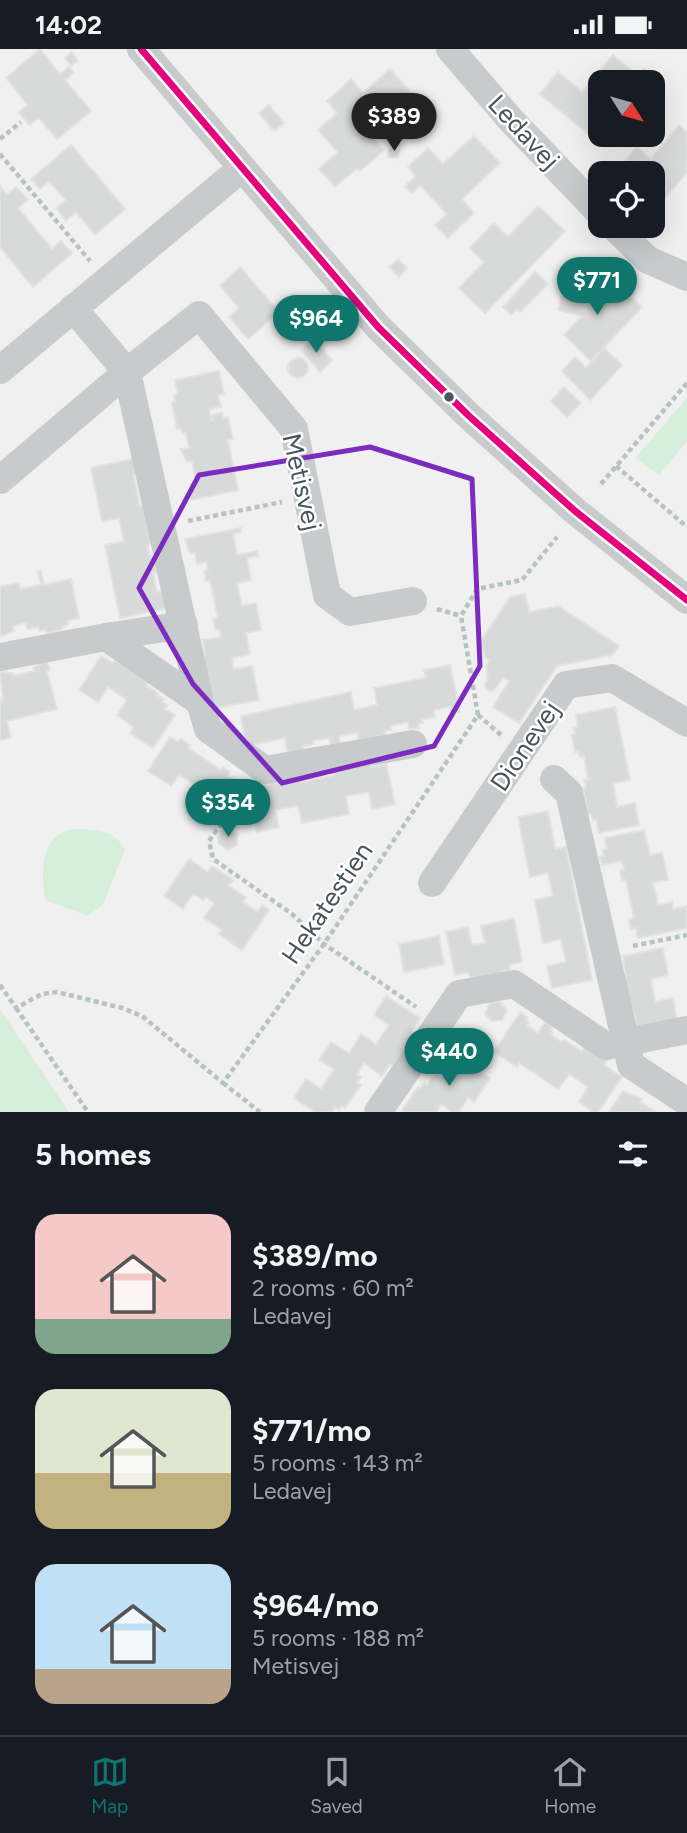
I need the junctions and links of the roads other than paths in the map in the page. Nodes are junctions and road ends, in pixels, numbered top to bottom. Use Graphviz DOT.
graph roads {
  1 [pos="141,49"];
  2 [pos="450,49"];
  3 [pos="242,168"];
  4 [pos="588,200"];
  5 [pos="625,238"];
  6 [pos="687,277"];
  7 [pos="74,308"];
  8 [pos="0,370"];
  9 [pos="127,372"];
  10 [pos="0,480"];
  11 [pos="687,600"];
  12 [pos="413,601"];
  13 [pos="184,625"];
  14 [pos="106,637"];
  15 [pos="0,657"];
  16 [pos="200,702"];
  17 [pos="687,723"];
  18 [pos="413,744"];
  19 [pos="554,779"];
  20 [pos="432,883"];
  21 [pos="687,1030"];
  22 [pos="626,1041"];
  23 [pos="687,1102"];
  24 [pos="377,1112"];
  1 -- 3 [label="street"];
  2 -- 4 [label="street, Ledavej"];
  3 -- 7 [label="street"];
  3 -- 11 [label="street"];
  5 -- 6 [label="street"];
  7 -- 8 [label="street"];
  7 -- 9 [label="street"];
  9 -- 10 [label="street, Metisvej"];
  9 -- 12 [label="street, Metisvej"];
  9 -- 13 [label="street"];
  13 -- 14 [label="street"];
  13 -- 16 [label="street"];
  14 -- 15 [label="street"];
  14 -- 16 [label="street"];
  16 -- 18 [label="street"];
  17 -- 20 [label="street, Dionevej"];
  19 -- 22 [label="street, Dionevej"];
  21 -- 22 [label="street"];
  22 -- 23 [label="street, Dionevej"];
  22 -- 24 [label="street"];
}
